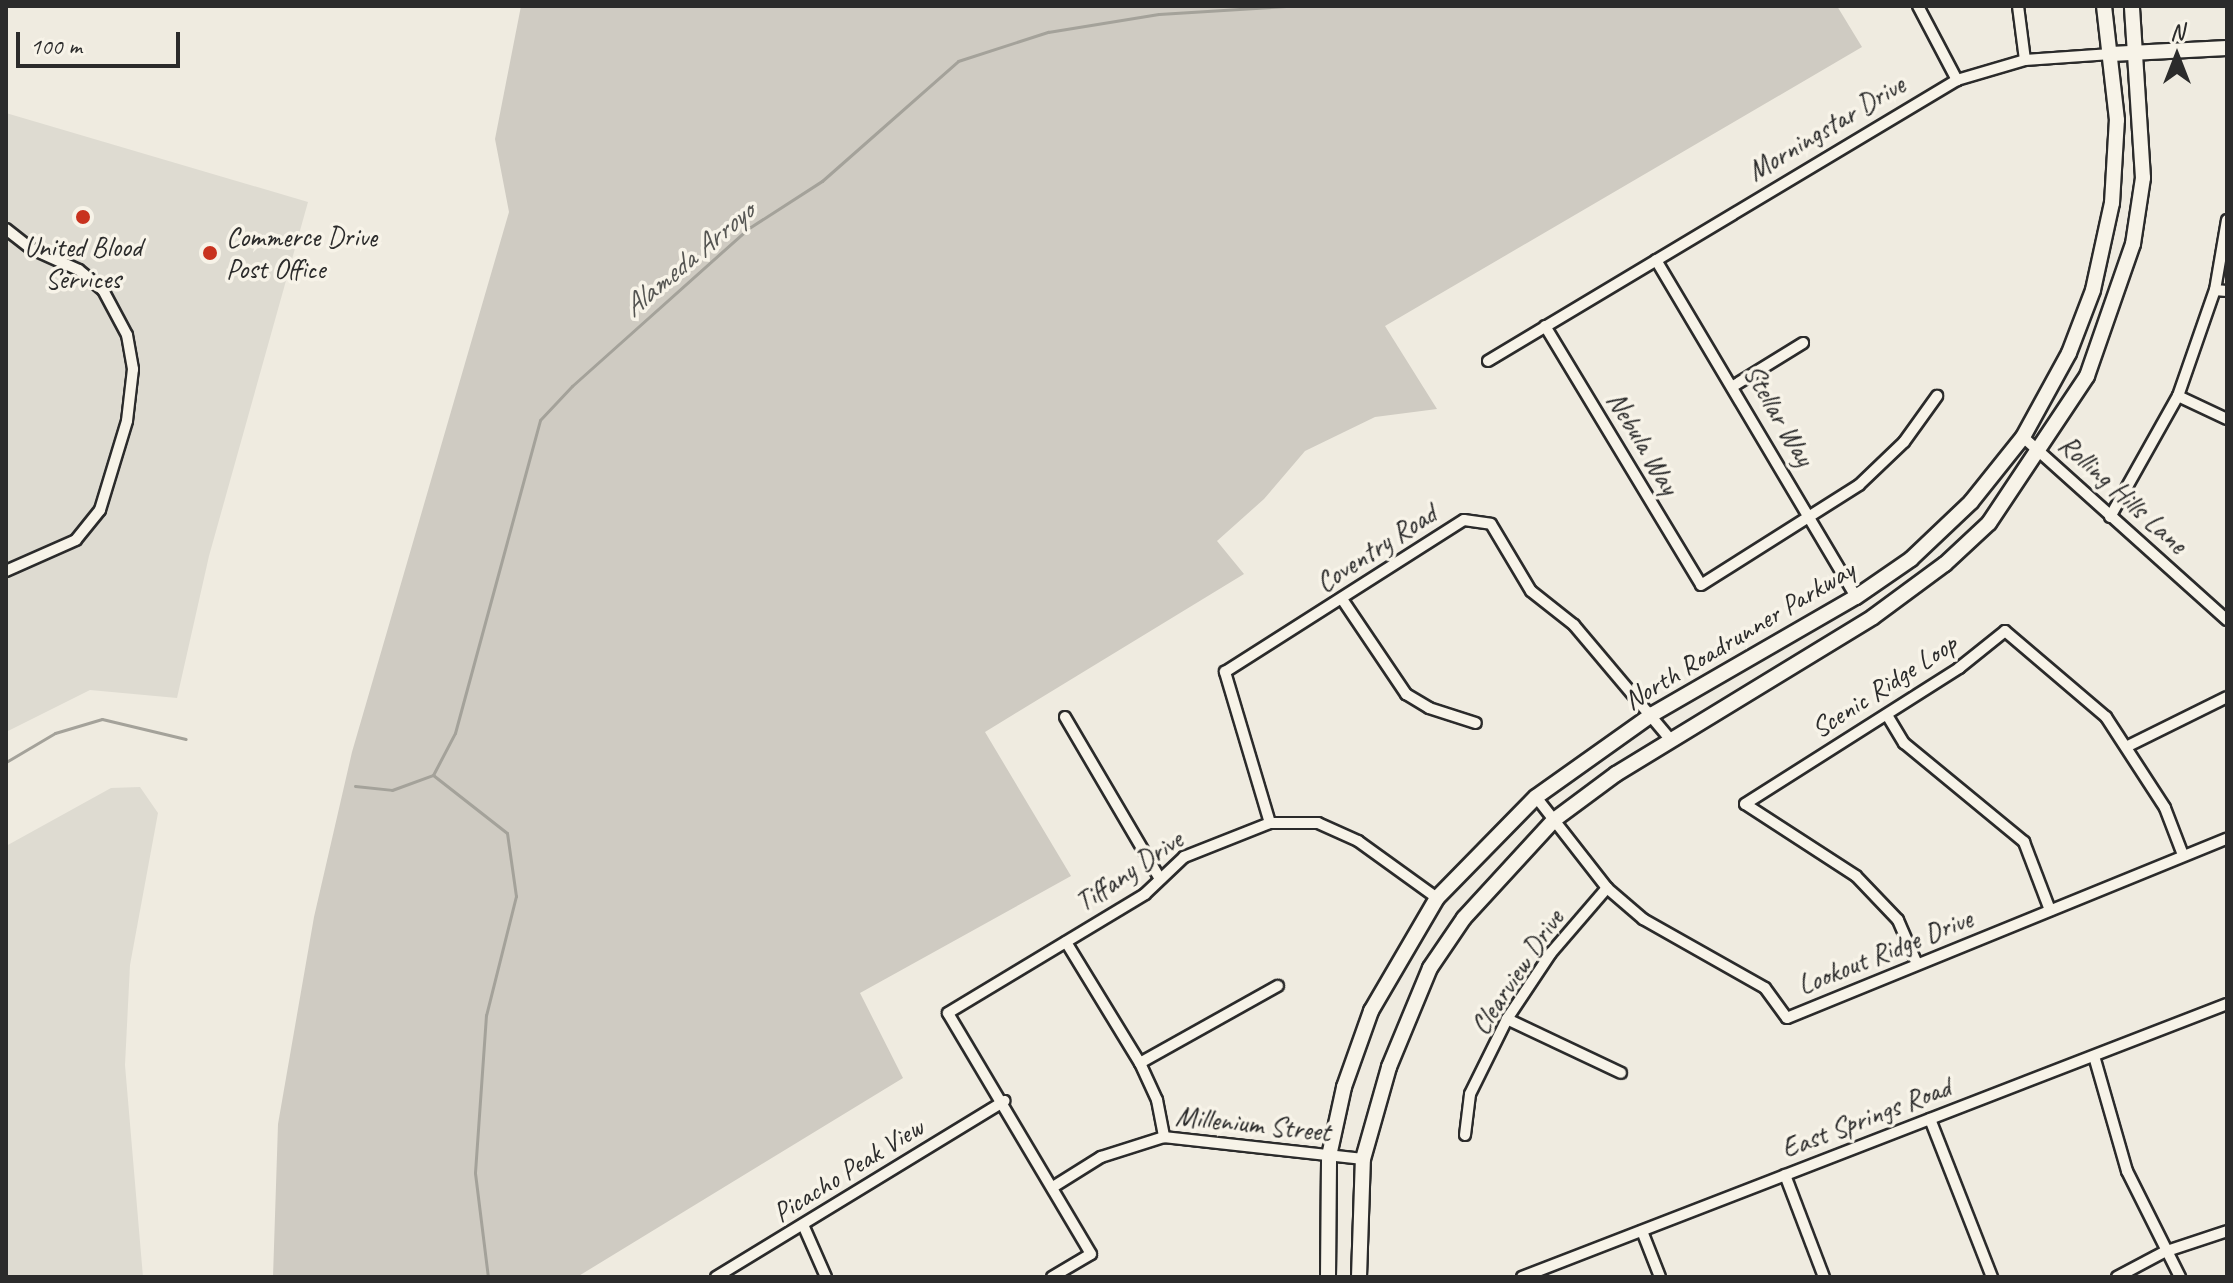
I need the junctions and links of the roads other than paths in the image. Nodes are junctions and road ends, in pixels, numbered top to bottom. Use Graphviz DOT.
graph roads {
  1 [pos="1918,6"];
  2 [pos="2018,6"];
  3 [pos="2104,6"];
  4 [pos="2132,6"];
  5 [pos="2227,48"];
  6 [pos="2137,52"];
  7 [pos="2111,54"];
  8 [pos="2025,60"];
  9 [pos="1957,80"];
  10 [pos="2227,220"];
  11 [pos="6,229"];
  12 [pos="1656,260"];
  13 [pos="2215,290"];
  14 [pos="2227,291"];
  15 [pos="1545,326"];
  16 [pos="1803,343"];
  17 [pos="1488,361"];
  18 [pos="1735,385"];
  19 [pos="1937,396"];
  20 [pos="2178,396"];
  21 [pos="2227,419"];
  22 [pos="2023,437"];
  23 [pos="2040,452"];
  24 [pos="1810,517"];
  25 [pos="2110,517"];
  26 [pos="6,571"];
  27 [pos="1856,597"];
  28 [pos="1342,599"];
  29 [pos="2227,620"];
  30 [pos="2227,697"];
  31 [pos="1653,714"];
  32 [pos="1887,715"];
  33 [pos="1065,717"];
  34 [pos="1476,723"];
  35 [pos="1671,740"];
  36 [pos="2128,746"];
  37 [pos="1536,797"];
  38 [pos="1554,820"];
  39 [pos="1270,823"];
  40 [pos="2227,838"];
  41 [pos="2183,855"];
  42 [pos="1160,879"];
  43 [pos="1607,888"];
  44 [pos="1437,898"];
  45 [pos="2050,910"];
  46 [pos="1066,942"];
  47 [pos="1917,964"];
  48 [pos="1278,986"];
  49 [pos="2227,1004"];
  50 [pos="1507,1019"];
  51 [pos="2094,1056"];
  52 [pos="1140,1063"];
  53 [pos="1621,1073"];
  54 [pos="1004,1101"];
  55 [pos="1930,1119"];
  56 [pos="1465,1135"];
  57 [pos="1164,1137"];
  58 [pos="1329,1156"];
  59 [pos="1363,1159"];
  60 [pos="1785,1175"];
  61 [pos="1053,1187"];
  62 [pos="804,1227"];
  63 [pos="1642,1231"];
  64 [pos="2227,1231"];
  65 [pos="2164,1252"];
  66 [pos="716,1277"];
  67 [pos="826,1277"];
  68 [pos="1052,1277"];
  69 [pos="1328,1277"];
  70 [pos="1359,1277"];
  71 [pos="1522,1277"];
  72 [pos="1660,1277"];
  73 [pos="1824,1277"];
  74 [pos="1992,1277"];
  75 [pos="2117,1277"];
  76 [pos="2180,1277"];
  1 -- 9 [label="street"];
  2 -- 8 [label="street"];
  3 -- 7 [label="main road, North Roadrunner Parkway"];
  4 -- 6 [label="main road, North Roadrunner Parkway"];
  5 -- 6 [label="main road, Morningstar Drive"];
  6 -- 7 [label="main road, Morningstar Drive"];
  6 -- 23 [label="main road, North Roadrunner Parkway"];
  7 -- 8 [label="street, Morningstar Drive"];
  7 -- 22 [label="main road, North Roadrunner Parkway"];
  8 -- 9 [label="street, Morningstar Drive"];
  9 -- 12 [label="street, Morningstar Drive"];
  10 -- 13 [label="street"];
  11 -- 26 [label="street"];
  12 -- 15 [label="street, Morningstar Drive"];
  12 -- 18 [label="street, Stellar Way"];
  13 -- 14 [label="street"];
  13 -- 20 [label="street"];
  15 -- 17 [label="street, Morningstar Drive"];
  15 -- 24 [label="street, Nebula Way"];
  16 -- 18 [label="street"];
  18 -- 24 [label="street, Stellar Way"];
  19 -- 24 [label="street"];
  20 -- 21 [label="street"];
  20 -- 25 [label="street"];
  22 -- 23 [label="street, Rolling Hills Lane"];
  22 -- 27 [label="main road, North Roadrunner Parkway"];
  23 -- 25 [label="street, Rolling Hills Lane"];
  23 -- 35 [label="main road, North Roadrunner Parkway"];
  24 -- 27 [label="street, Stellar Way"];
  25 -- 29 [label="street, Rolling Hills Lane"];
  27 -- 31 [label="main road, North Roadrunner Parkway"];
  28 -- 31 [label="street, Coventry Road"];
  28 -- 34 [label="street"];
  28 -- 39 [label="street, Coventry Road"];
  30 -- 36 [label="street"];
  31 -- 35 [label="street, Coventry Road"];
  31 -- 37 [label="main road, North Roadrunner Parkway"];
  32 -- 36 [label="street, Scenic Ridge Loop"];
  32 -- 45 [label="street"];
  32 -- 47 [label="street, Scenic Ridge Loop"];
  33 -- 42 [label="street"];
  35 -- 38 [label="main road, North Roadrunner Parkway"];
  36 -- 41 [label="street, Scenic Ridge Loop"];
  37 -- 38 [label="street, Lookout Ridge Drive"];
  37 -- 44 [label="main road, North Roadrunner Parkway"];
  38 -- 43 [label="street, Lookout Ridge Drive"];
  38 -- 59 [label="main road, North Roadrunner Parkway"];
  39 -- 42 [label="street, Tiffany Drive"];
  39 -- 44 [label="street, Tiffany Drive"];
  40 -- 41 [label="street, Lookout Ridge Drive"];
  41 -- 45 [label="street, Lookout Ridge Drive"];
  42 -- 46 [label="street, Tiffany Drive"];
  43 -- 47 [label="street, Lookout Ridge Drive"];
  43 -- 50 [label="street, Clearview Drive"];
  44 -- 58 [label="main road, North Roadrunner Parkway"];
  45 -- 47 [label="street, Lookout Ridge Drive"];
  46 -- 52 [label="street"];
  46 -- 54 [label="street, Tiffany Drive"];
  48 -- 52 [label="street"];
  49 -- 51 [label="street, East Springs Road"];
  50 -- 53 [label="street"];
  50 -- 56 [label="street, Clearview Drive"];
  51 -- 55 [label="street, East Springs Road"];
  51 -- 65 [label="street"];
  52 -- 57 [label="street"];
  54 -- 61 [label="street"];
  54 -- 62 [label="street, Picacho Peak View"];
  55 -- 60 [label="street, East Springs Road"];
  55 -- 74 [label="street"];
  57 -- 58 [label="street, Millenium Street"];
  57 -- 61 [label="street, Millenium Street"];
  58 -- 59 [label="street, Millenium Street"];
  58 -- 69 [label="main road, North Roadrunner Parkway"];
  59 -- 70 [label="main road, North Roadrunner Parkway"];
  60 -- 63 [label="street, East Springs Road"];
  60 -- 73 [label="street"];
  61 -- 68 [label="street"];
  62 -- 66 [label="street, Picacho Peak View"];
  62 -- 67 [label="street"];
  63 -- 71 [label="street, East Springs Road"];
  63 -- 72 [label="street"];
  64 -- 65 [label="street"];
  65 -- 75 [label="street"];
  65 -- 76 [label="street"];
}
